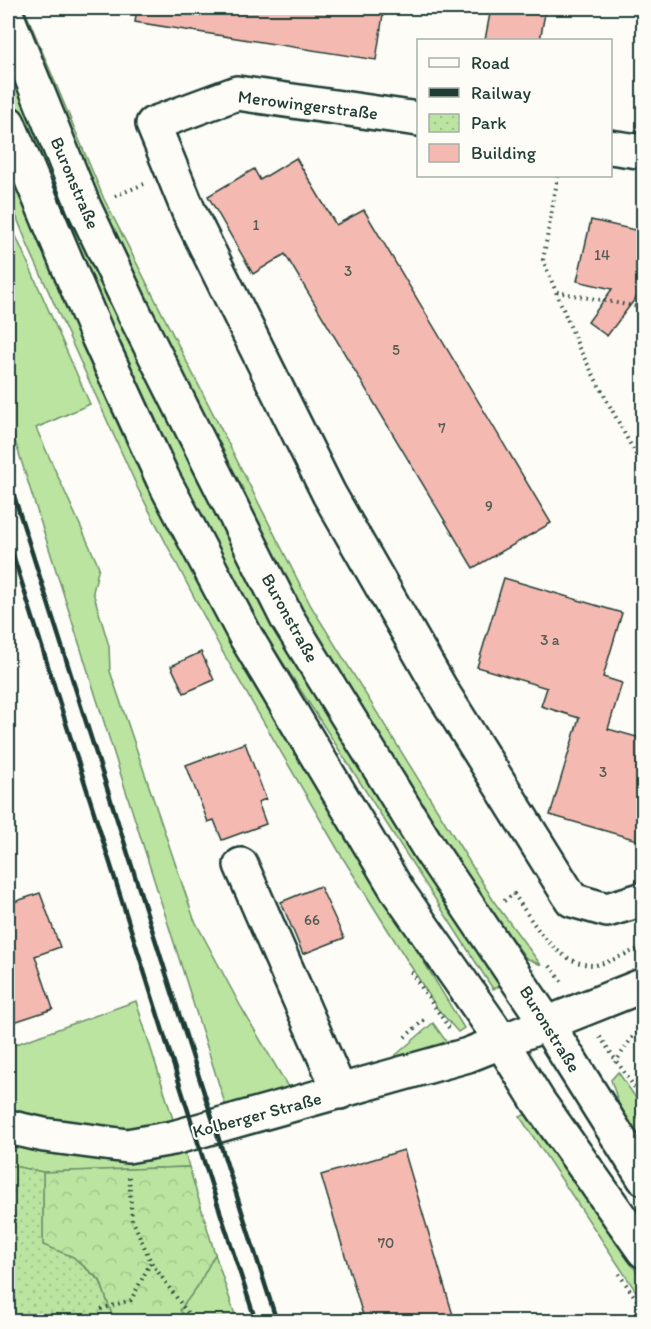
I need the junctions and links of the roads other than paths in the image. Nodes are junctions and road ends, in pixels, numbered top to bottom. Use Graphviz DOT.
graph roads {
  1 [pos="8,19"];
  2 [pos="417,119"];
  3 [pos="8,123"];
  4 [pos="612,147"];
  5 [pos="644,152"];
  6 [pos="241,865"];
  7 [pos="644,899"];
  8 [pos="644,985"];
  9 [pos="548,1024"];
  10 [pos="502,1043"];
  11 [pos="339,1092"];
  12 [pos="8,1127"];
  13 [pos="644,1178"];
  14 [pos="644,1251"];
  1 -- 9 [label="street, Buronstraße"];
  2 -- 7 [label="street, Merowingerstraße"];
  3 -- 10 [label="street"];
  4 -- 5 [label="street"];
  6 -- 11 [label="street"];
  8 -- 9 [label="street, Kolberger Straße"];
  9 -- 10 [label="street, Kolberger Straße"];
  9 -- 13 [label="street, Buronstraße"];
  10 -- 11 [label="street, Kolberger Straße"];
  10 -- 14 [label="street"];
  11 -- 12 [label="street, Kolberger Straße"];
}
